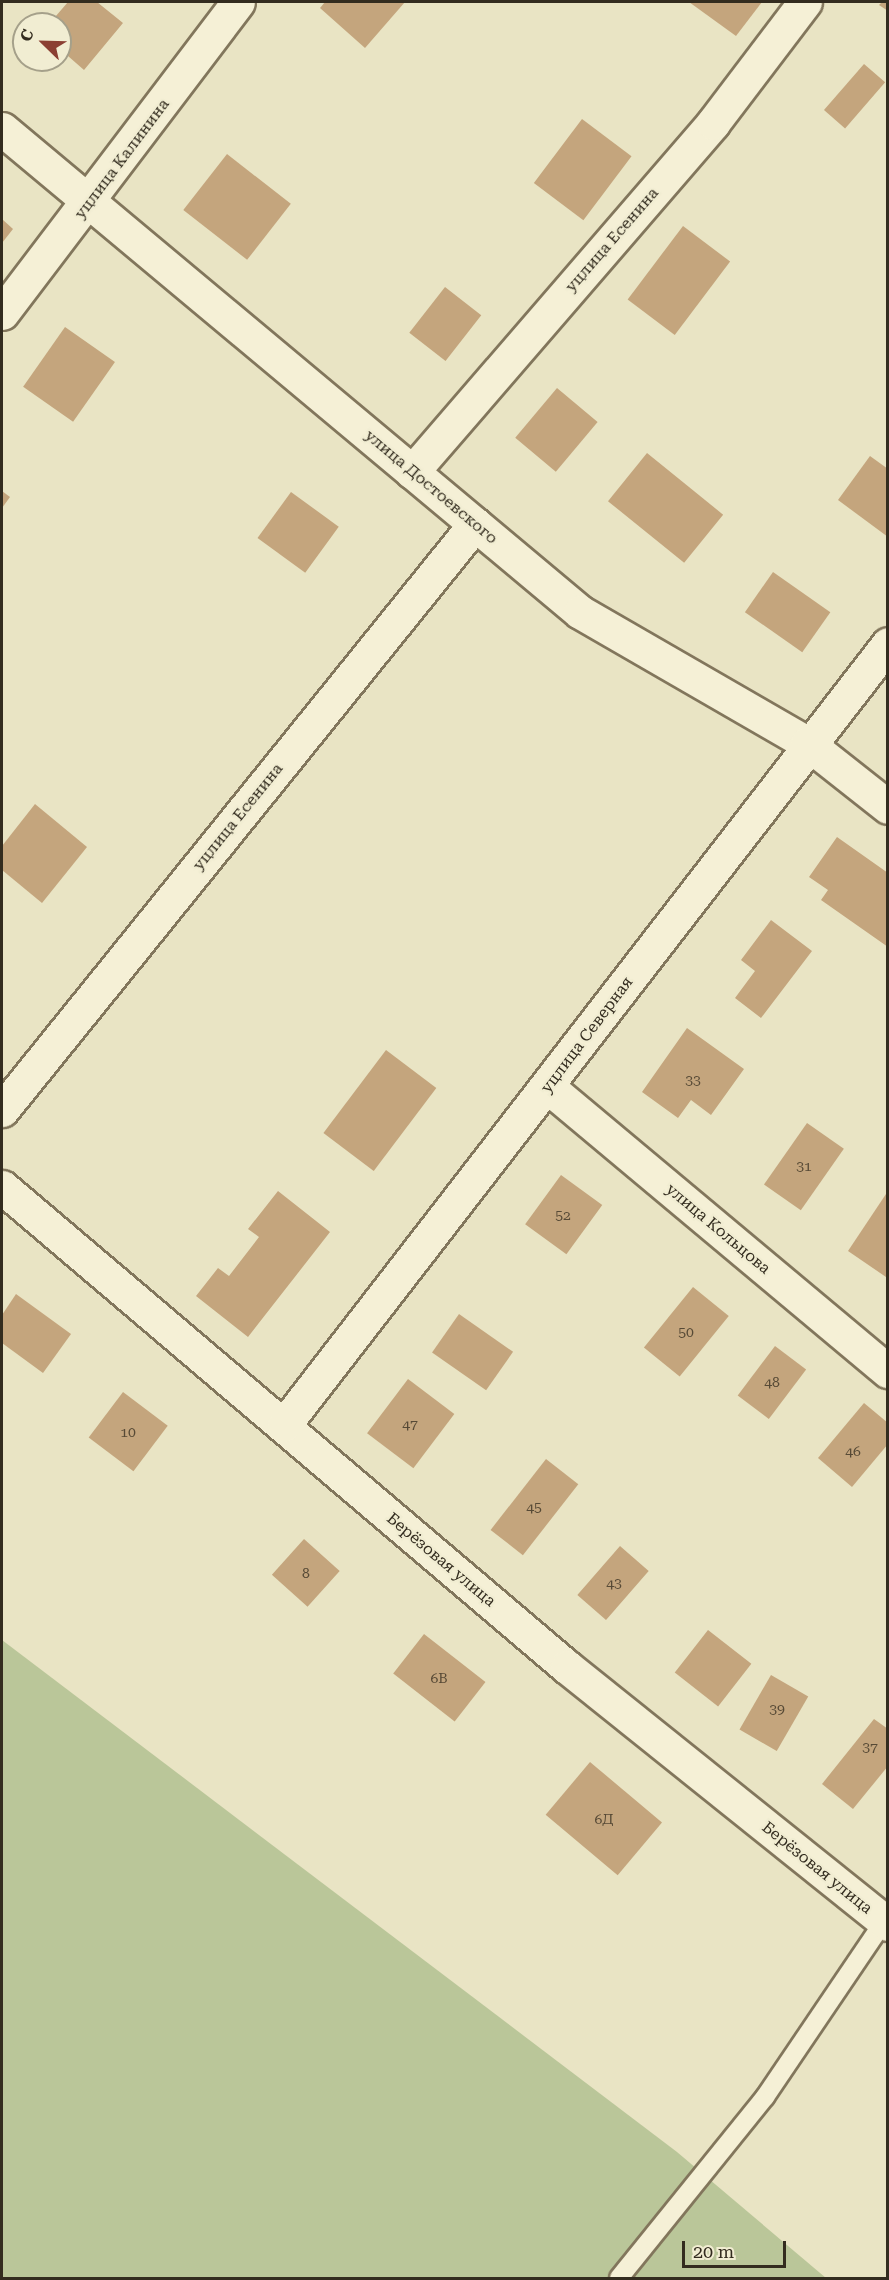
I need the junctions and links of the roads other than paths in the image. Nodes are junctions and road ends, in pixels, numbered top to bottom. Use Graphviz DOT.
graph roads {
  1 [pos="238,2"];
  2 [pos="805,2"];
  3 [pos="2,129"];
  4 [pos="90,203"];
  5 [pos="2,313"];
  6 [pos="412,472"];
  7 [pos="475,524"];
  8 [pos="888,644"];
  9 [pos="807,743"];
  10 [pos="888,807"];
  11 [pos="548,1087"];
  12 [pos="2,1110"];
  13 [pos="2,1187"];
  14 [pos="888,1371"];
  15 [pos="284,1425"];
  16 [pos="886,1922"];
  17 [pos="619,2278"];
  1 -- 4 [label="street, уцлица Калинина"];
  2 -- 6 [label="street, уцлица Есенина"];
  3 -- 4 [label="street, улица Достоевского"];
  4 -- 5 [label="street, уцлица Калинина"];
  4 -- 6 [label="street, улица Достоевского"];
  6 -- 7 [label="street, улица Достоевского"];
  7 -- 9 [label="street, улица Достоевского"];
  7 -- 12 [label="street, уцлица Есенина"];
  8 -- 9 [label="street, уцлица Северная"];
  9 -- 10 [label="street, улица Достоевского"];
  9 -- 11 [label="street, уцлица Северная"];
  11 -- 14 [label="street, улица Кольцова"];
  11 -- 15 [label="street, уцлица Северная"];
  13 -- 15 [label="street, Берёзовая улица"];
  15 -- 16 [label="street, Берёзовая улица"];
  16 -- 17 [label="lane"];
}
